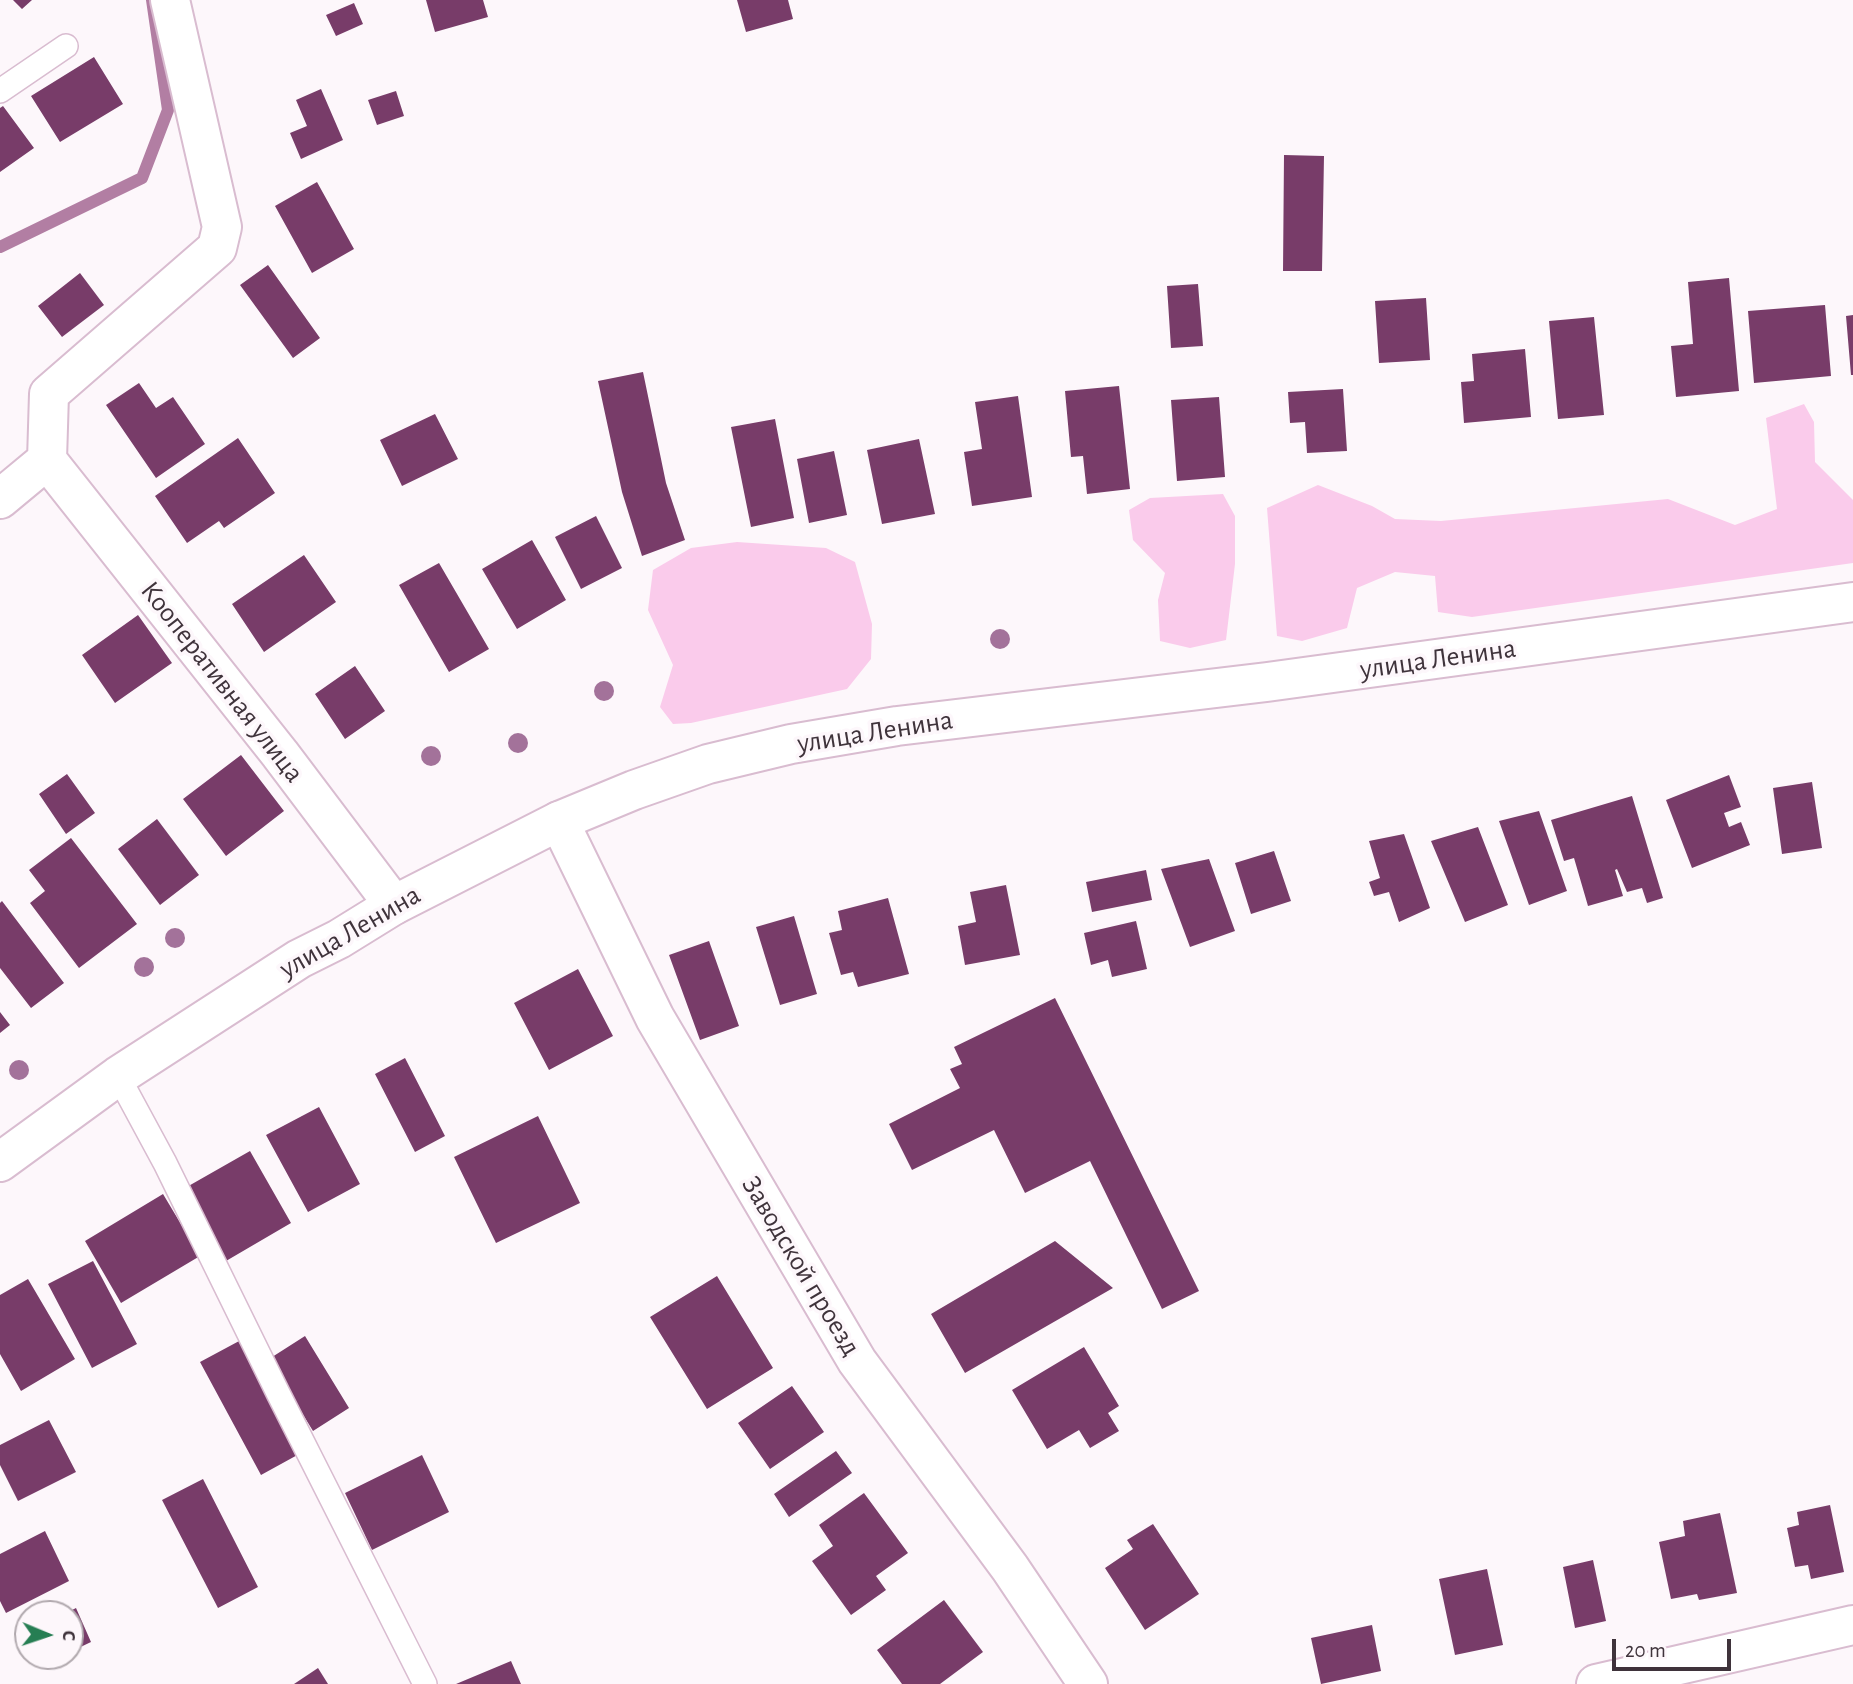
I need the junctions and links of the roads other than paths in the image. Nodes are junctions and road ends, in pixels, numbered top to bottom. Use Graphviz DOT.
graph roads {
  1 [pos="170,0"];
  2 [pos="66,46"];
  3 [pos="0,91"];
  4 [pos="47,460"];
  5 [pos="0,499"];
  6 [pos="1853,602"];
  7 [pos="559,821"];
  8 [pos="394,905"];
  9 [pos="118,1076"];
  10 [pos="0,1162"];
  11 [pos="1853,1625"];
  12 [pos="425,1684"];
  13 [pos="1088,1684"];
  14 [pos="1596,1684"];
  1 -- 4 [label="street"];
  2 -- 3 [label="lane"];
  4 -- 5 [label="street"];
  4 -- 8 [label="street, Кооперативная улица"];
  6 -- 7 [label="street, улица Ленина"];
  7 -- 8 [label="street, улица Ленина"];
  7 -- 13 [label="street, Заводской проезд"];
  8 -- 9 [label="street, улица Ленина"];
  9 -- 10 [label="street, улица Ленина"];
  9 -- 12 [label="lane"];
  11 -- 14 [label="street"];
}
